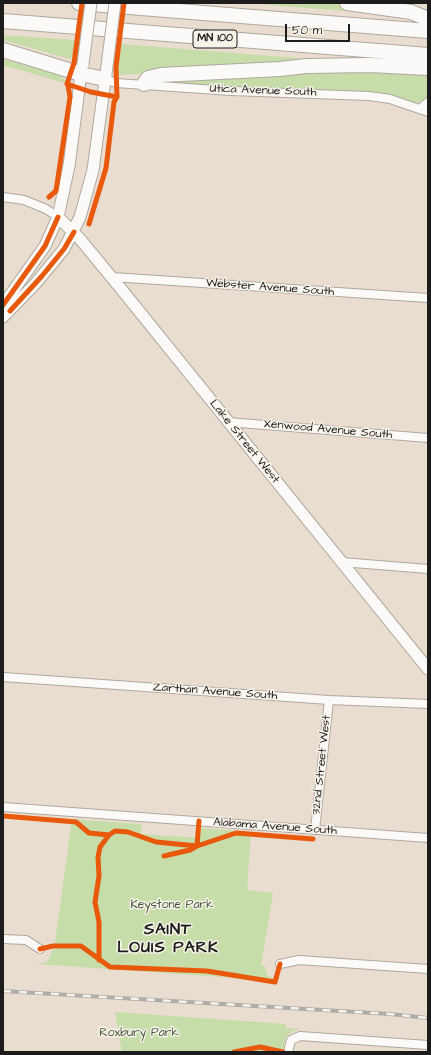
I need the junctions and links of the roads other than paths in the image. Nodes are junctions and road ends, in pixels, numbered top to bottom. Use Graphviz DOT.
graph roads {
  1 [pos="78,3"];
  2 [pos="91,3"];
  3 [pos="115,3"];
  4 [pos="348,3"];
  5 [pos="428,19"];
  6 [pos="3,21"];
  7 [pos="428,31"];
  8 [pos="3,50"];
  9 [pos="428,55"];
  10 [pos="428,68"];
  11 [pos="82,69"];
  12 [pos="106,72"];
  13 [pos="144,84"];
  14 [pos="428,102"];
  15 [pos="420,109"];
  16 [pos="428,112"];
  17 [pos="3,197"];
  18 [pos="58,218"];
  19 [pos="74,232"];
  20 [pos="112,277"];
  21 [pos="428,298"];
  22 [pos="3,305"];
  23 [pos="3,317"];
  24 [pos="227,422"];
  25 [pos="428,438"];
  26 [pos="342,562"];
  27 [pos="428,569"];
  28 [pos="428,669"];
  29 [pos="3,677"];
  30 [pos="329,700"];
  31 [pos="428,704"];
  32 [pos="3,807"];
  33 [pos="314,830"];
  34 [pos="428,838"];
  35 [pos="3,939"];
  36 [pos="40,949"];
  37 [pos="280,964"];
  38 [pos="428,969"];
  39 [pos="428,1045"];
  40 [pos="288,1052"];
  1 -- 7 [label="highway, MN 100"];
  2 -- 11 [label="main road, bridge"];
  3 -- 12 [label="main road, bridge"];
  4 -- 5 [label="highway"];
  6 -- 9 [label="highway, MN 100"];
  8 -- 11 [label="highway"];
  10 -- 13 [label="highway"];
  11 -- 12 [label="highway"];
  11 -- 18 [label="main road"];
  12 -- 13 [label="street, Utica Avenue South"];
  12 -- 19 [label="main road"];
  13 -- 15 [label="street, Utica Avenue South"];
  14 -- 15 [label="street"];
  15 -- 16 [label="street, Utica Avenue South"];
  17 -- 18 [label="street"];
  18 -- 19 [label="main road, Lake Street West"];
  18 -- 22 [label="main road"];
  19 -- 20 [label="main road, Lake Street West"];
  19 -- 23 [label="main road"];
  20 -- 21 [label="street, Webster Avenue South"];
  20 -- 24 [label="main road, Lake Street West"];
  24 -- 25 [label="street, Xenwood Avenue South"];
  24 -- 26 [label="main road, Lake Street West"];
  26 -- 27 [label="street"];
  26 -- 28 [label="main road, Lake Street West"];
  29 -- 30 [label="street, Zarthan Avenue South"];
  30 -- 31 [label="street, Zarthan Avenue South"];
  30 -- 33 [label="street, 32nd Street West"];
  32 -- 33 [label="street, Alabama Avenue South"];
  33 -- 34 [label="street, Alabama Avenue South"];
  35 -- 36 [label="street"];
  37 -- 38 [label="street"];
  39 -- 40 [label="street"];
}
